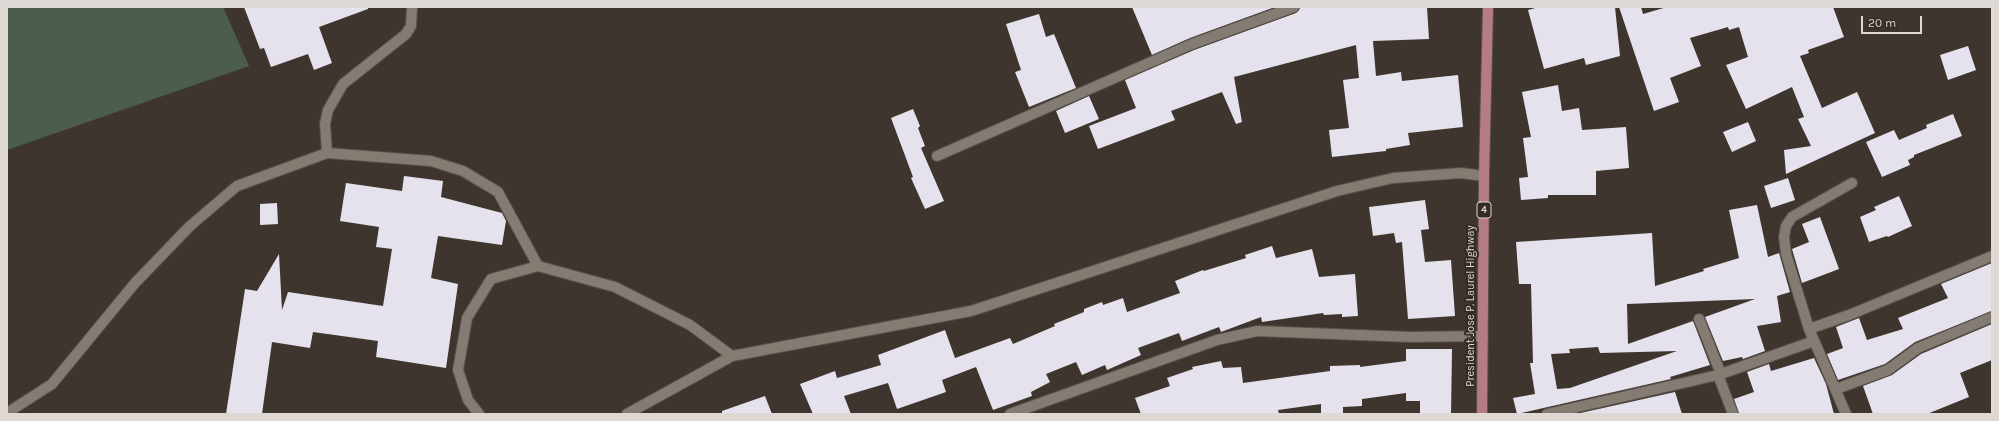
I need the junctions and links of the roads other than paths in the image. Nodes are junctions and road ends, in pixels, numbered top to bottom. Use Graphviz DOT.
graph roads {
  1 [pos="412,7"];
  2 [pos="1294,7"];
  3 [pos="1488,7"];
  4 [pos="327,153"];
  5 [pos="937,156"];
  6 [pos="1484,176"];
  7 [pos="1852,183"];
  8 [pos="1992,256"];
  9 [pos="538,266"];
  10 [pos="1992,317"];
  11 [pos="1699,319"];
  12 [pos="1809,329"];
  13 [pos="1483,336"];
  14 [pos="1814,342"];
  15 [pos="732,356"];
  16 [pos="1720,375"];
  17 [pos="1836,389"];
  18 [pos="7,413"];
  19 [pos="479,414"];
  20 [pos="627,414"];
  21 [pos="1010,414"];
  22 [pos="1482,414"];
  23 [pos="1547,414"];
  24 [pos="1733,414"];
  25 [pos="1846,414"];
  1 -- 4 [label="street"];
  2 -- 5 [label="street"];
  3 -- 6 [label="main road, President Jose P. Laurel Highway / 4"];
  4 -- 9 [label="street"];
  4 -- 18 [label="street"];
  6 -- 13 [label="main road, President Jose P. Laurel Highway / 4"];
  6 -- 15 [label="street"];
  7 -- 12 [label="street"];
  8 -- 12 [label="street"];
  9 -- 15 [label="street"];
  9 -- 19 [label="street"];
  10 -- 17 [label="street"];
  11 -- 16 [label="street"];
  12 -- 14 [label="street"];
  13 -- 21 [label="street"];
  13 -- 22 [label="main road, President Jose P. Laurel Highway / 4"];
  14 -- 16 [label="street"];
  14 -- 17 [label="street"];
  15 -- 20 [label="street"];
  16 -- 23 [label="street"];
  16 -- 24 [label="street"];
  17 -- 25 [label="street"];
}
